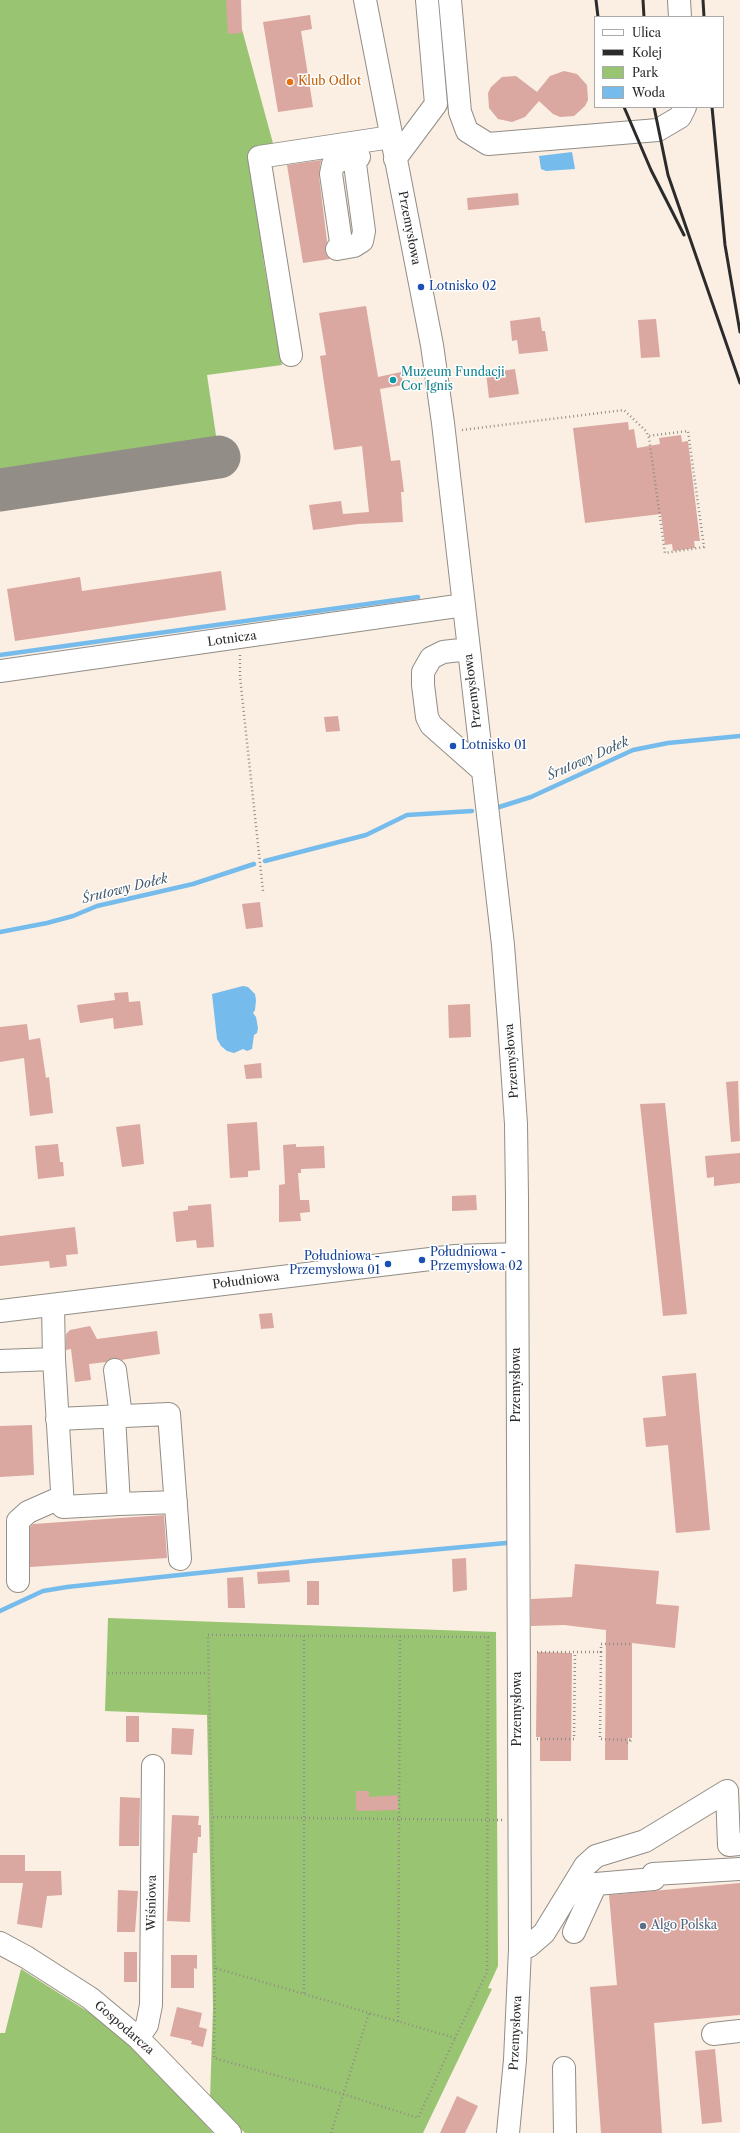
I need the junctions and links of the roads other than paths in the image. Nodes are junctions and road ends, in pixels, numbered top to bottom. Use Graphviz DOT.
graph roads {
  1 [pos="365,0"];
  2 [pos="427,0"];
  3 [pos="450,0"];
  4 [pos="679,0"];
  5 [pos="680,16"];
  6 [pos="684,108"];
  7 [pos="391,137"];
  8 [pos="349,156"];
  9 [pos="395,159"];
  10 [pos="344,246"];
  11 [pos="290,355"];
  12 [pos="464,605"];
  13 [pos="469,649"];
  14 [pos="0,671"];
  15 [pos="483,771"];
  16 [pos="517,1254"];
  17 [pos="53,1305"];
  18 [pos="0,1311"];
  19 [pos="54,1359"];
  20 [pos="0,1361"];
  21 [pos="115,1370"];
  22 [pos="117,1416"];
  23 [pos="57,1419"];
  24 [pos="62,1497"];
  25 [pos="176,1502"];
  26 [pos="119,1504"];
  27 [pos="180,1559"];
  28 [pos="18,1581"];
  29 [pos="153,1766"];
  30 [pos="740,1844"];
  31 [pos="740,1869"];
  32 [pos="587,1902"];
  33 [pos="574,1932"];
  34 [pos="0,1943"];
  35 [pos="520,1949"];
  36 [pos="740,2031"];
  37 [pos="714,2034"];
  38 [pos="138,2038"];
  39 [pos="564,2068"];
  40 [pos="230,2133"];
  41 [pos="508,2133"];
  42 [pos="565,2133"];
  1 -- 7 [label="street, Przemysłowa"];
  2 -- 9 [label="street"];
  3 -- 6 [label="street"];
  4 -- 5 [label="street"];
  7 -- 8 [label="street"];
  7 -- 9 [label="street, Przemysłowa"];
  8 -- 10 [label="street"];
  8 -- 11 [label="street"];
  9 -- 12 [label="street, Przemysłowa"];
  12 -- 13 [label="street, Przemysłowa"];
  12 -- 14 [label="street, Lotnicza"];
  13 -- 15 [label="street, Przemysłowa"];
  13 -- 15 [label="street"];
  15 -- 16 [label="street, Przemysłowa"];
  16 -- 17 [label="street, Południowa"];
  16 -- 35 [label="street, Przemysłowa"];
  17 -- 18 [label="street, Południowa"];
  17 -- 19 [label="street"];
  19 -- 20 [label="street"];
  19 -- 23 [label="street"];
  21 -- 22 [label="street"];
  22 -- 23 [label="street"];
  22 -- 25 [label="street"];
  22 -- 26 [label="street"];
  23 -- 24 [label="street"];
  24 -- 26 [label="street"];
  24 -- 28 [label="street"];
  25 -- 26 [label="street"];
  25 -- 27 [label="street"];
  29 -- 38 [label="street, Wiśniowa"];
  30 -- 32 [label="street"];
  31 -- 32 [label="street"];
  32 -- 33 [label="street"];
  32 -- 35 [label="street"];
  34 -- 38 [label="street, Gospodarcza"];
  35 -- 41 [label="street, Przemysłowa"];
  36 -- 37 [label="street"];
  38 -- 40 [label="street, Gospodarcza"];
  39 -- 42 [label="street"];
}
